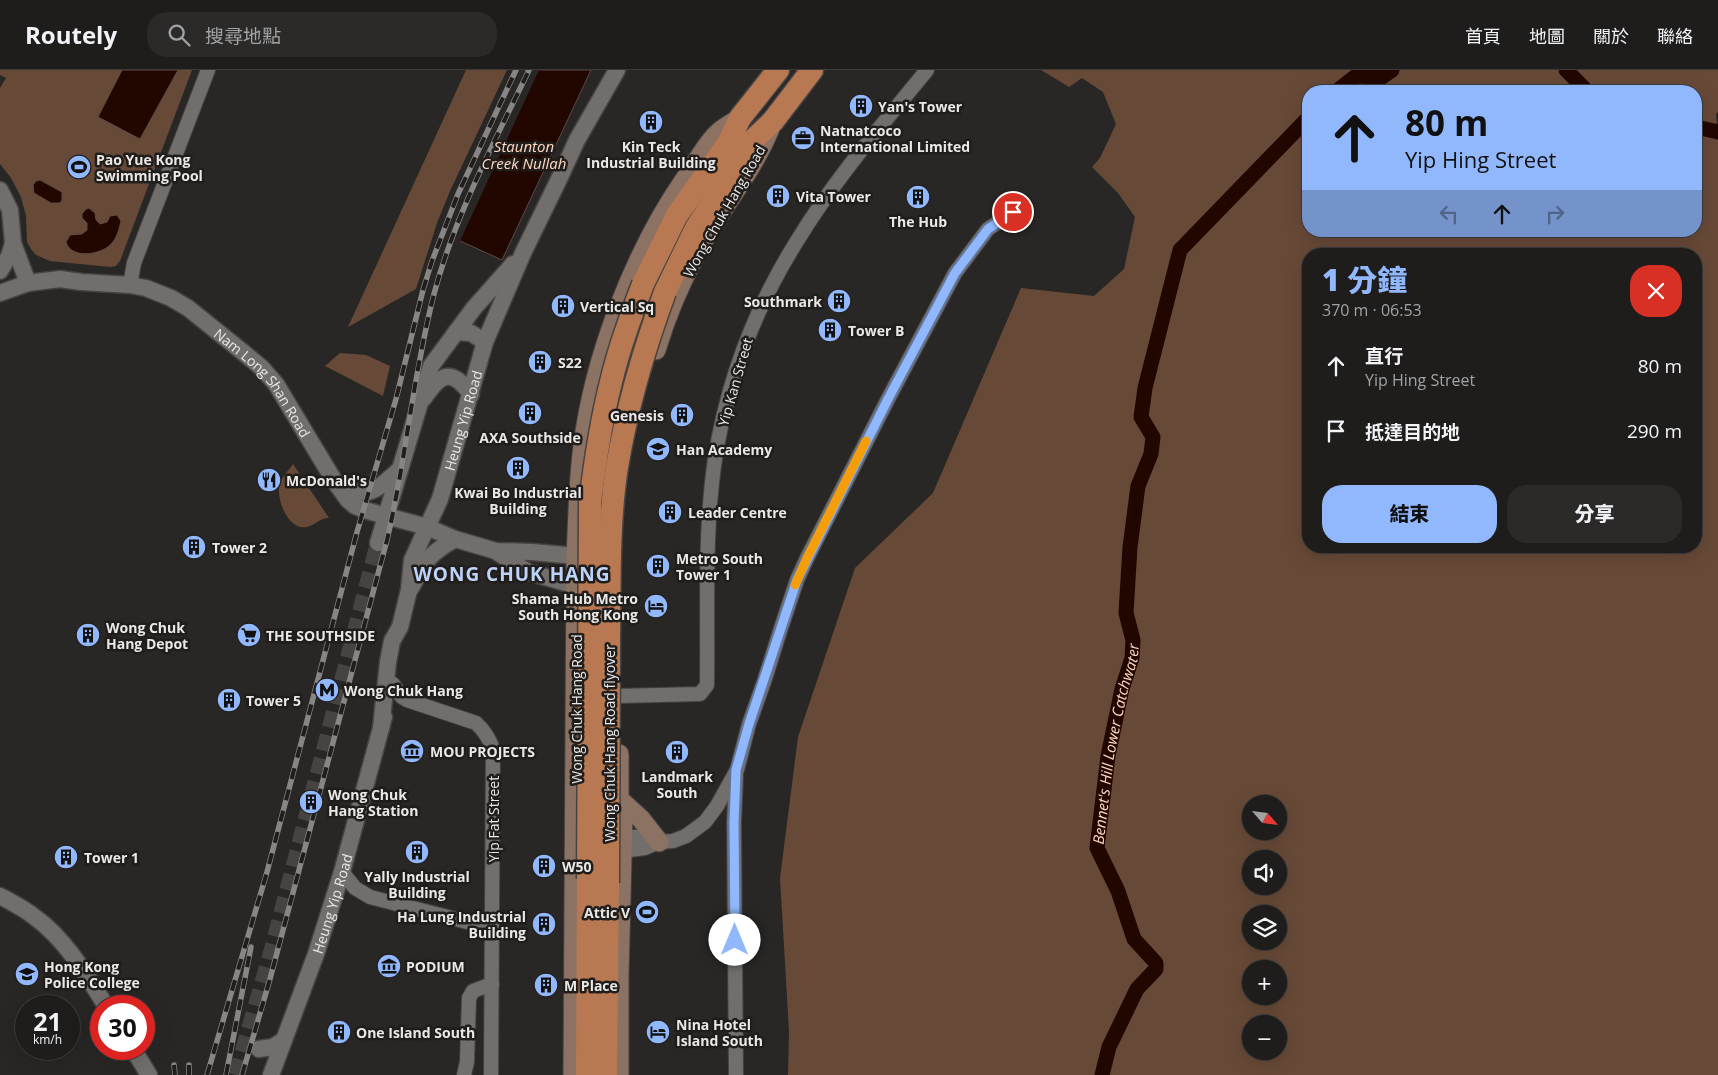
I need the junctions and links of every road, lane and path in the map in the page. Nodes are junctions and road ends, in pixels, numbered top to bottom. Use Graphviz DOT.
graph roads {
  1 [pos="208,70"];
  2 [pos="617,70"];
  3 [pos="778,70"];
  4 [pos="812,70"];
  5 [pos="927,70"];
  6 [pos="740,118"];
  7 [pos="773,121"];
  8 [pos="0,190"];
  9 [pos="1013,212"];
  10 [pos="13,243"];
  11 [pos="523,253"];
  12 [pos="0,271"];
  13 [pos="28,283"];
  14 [pos="130,284"];
  15 [pos="0,293"];
  16 [pos="456,332"];
  17 [pos="485,342"];
  18 [pos="471,394"];
  19 [pos="419,406"];
  20 [pos="399,470"];
  21 [pos="335,482"];
  22 [pos="386,516"];
  23 [pos="428,527"];
  24 [pos="455,539"];
  25 [pos="378,543"];
  26 [pos="496,552"];
  27 [pos="576,556"];
  28 [pos="616,571"];
  29 [pos="577,586"];
  30 [pos="409,590"];
  31 [pos="400,627"];
  32 [pos="393,684"];
  33 [pos="618,696"];
  34 [pos="381,728"];
  35 [pos="736,770"];
  36 [pos="619,799"];
  37 [pos="576,800"];
  38 [pos="574,842"];
  39 [pos="659,842"];
  40 [pos="621,844"];
  41 [pos="342,872"];
  42 [pos="0,896"];
  43 [pos="492,924"];
  44 [pos="492,984"];
  45 [pos="98,995"];
  46 [pos="284,1040"];
  47 [pos="260,1049"];
  48 [pos="140,1060"];
  49 [pos="150,1075"];
  50 [pos="271,1075"];
  51 [pos="464,1075"];
  52 [pos="491,1075"];
  53 [pos="573,1075"];
  54 [pos="586,1075"];
  55 [pos="606,1075"];
  56 [pos="619,1075"];
  57 [pos="736,1075"];
  1 -- 14 [label="street"];
  2 -- 11 [label="street, Heung Yip Road"];
  3 -- 6 [label="highway, Wong Chuk Hang Road"];
  4 -- 7 [label="highway, Wong Chuk Hang Road"];
  5 -- 33 [label="street, Yip Kan Street"];
  6 -- 27 [label="main road, Wong Chuk Hang Road"];
  6 -- 54 [label="highway, Wong Chuk Hang Road flyover, bridge"];
  7 -- 28 [label="main road, Wong Chuk Hang Road"];
  7 -- 55 [label="highway, Wong Chuk Hang Road flyover, bridge"];
  8 -- 10 [label="street"];
  9 -- 35 [label="street"];
  10 -- 12 [label="street"];
  10 -- 13 [label="street"];
  11 -- 16 [label="street, Heung Yip Road"];
  11 -- 17 [label="street, Heung Yip Road"];
  13 -- 14 [label="street, Nam Long Shan Road"];
  13 -- 15 [label="street, Nam Long Shan Road"];
  14 -- 21 [label="street, Nam Long Shan Road"];
  16 -- 17 [label="street"];
  16 -- 19 [label="street, Heung Yip Road"];
  17 -- 18 [label="street, Heung Yip Road"];
  18 -- 19 [label="street"];
  18 -- 23 [label="street, Heung Yip Road"];
  19 -- 20 [label="street, Heung Yip Road"];
  20 -- 21 [label="street"];
  20 -- 22 [label="street, Heung Yip Road"];
  21 -- 22 [label="street, Nam Long Shan Road"];
  22 -- 23 [label="street, Nam Long Shan Road"];
  22 -- 25 [label="street, Heung Yip Road"];
  23 -- 24 [label="street, Nam Long Shan Road"];
  23 -- 30 [label="street, Heung Yip Road"];
  24 -- 26 [label="street, Nam Long Shan Road"];
  24 -- 30 [label="street, Heung Yip Road"];
  26 -- 27 [label="street, Nam Long Shan Road"];
  26 -- 29 [label="street, Nam Long Shan Road"];
  27 -- 28 [label="street, Nam Long Shan Road"];
  27 -- 29 [label="main road, Wong Chuk Hang Road"];
  28 -- 33 [label="main road, Wong Chuk Hang Road"];
  29 -- 37 [label="main road, Wong Chuk Hang Road"];
  30 -- 31 [label="street, Heung Yip Road"];
  31 -- 32 [label="street, Heung Yip Road"];
  31 -- 34 [label="street, Heung Yip Road"];
  32 -- 34 [label="street, Heung Yip Road"];
  32 -- 43 [label="street, Yip Fat Street"];
  33 -- 36 [label="main road, Wong Chuk Hang Road"];
  34 -- 41 [label="street, Heung Yip Road"];
  35 -- 39 [label="street"];
  35 -- 57 [label="street"];
  36 -- 37 [label="main road"];
  36 -- 39 [label="main road"];
  36 -- 40 [label="main road, Wong Chuk Hang Road"];
  37 -- 38 [label="main road, Wong Chuk Hang Road"];
  38 -- 40 [label="main road"];
  38 -- 53 [label="main road, Wong Chuk Hang Road"];
  39 -- 40 [label="street"];
  40 -- 56 [label="main road, Wong Chuk Hang Road"];
  41 -- 43 [label="street"];
  41 -- 46 [label="street, Heung Yip Road"];
  42 -- 45 [label="street"];
  43 -- 44 [label="street, Yip Fat Street"];
  44 -- 51 [label="street"];
  44 -- 52 [label="street, Yip Fat Street"];
  46 -- 47 [label="street"];
  46 -- 50 [label="street, Heung Yip Road"];
  48 -- 49 [label="street"];
}
